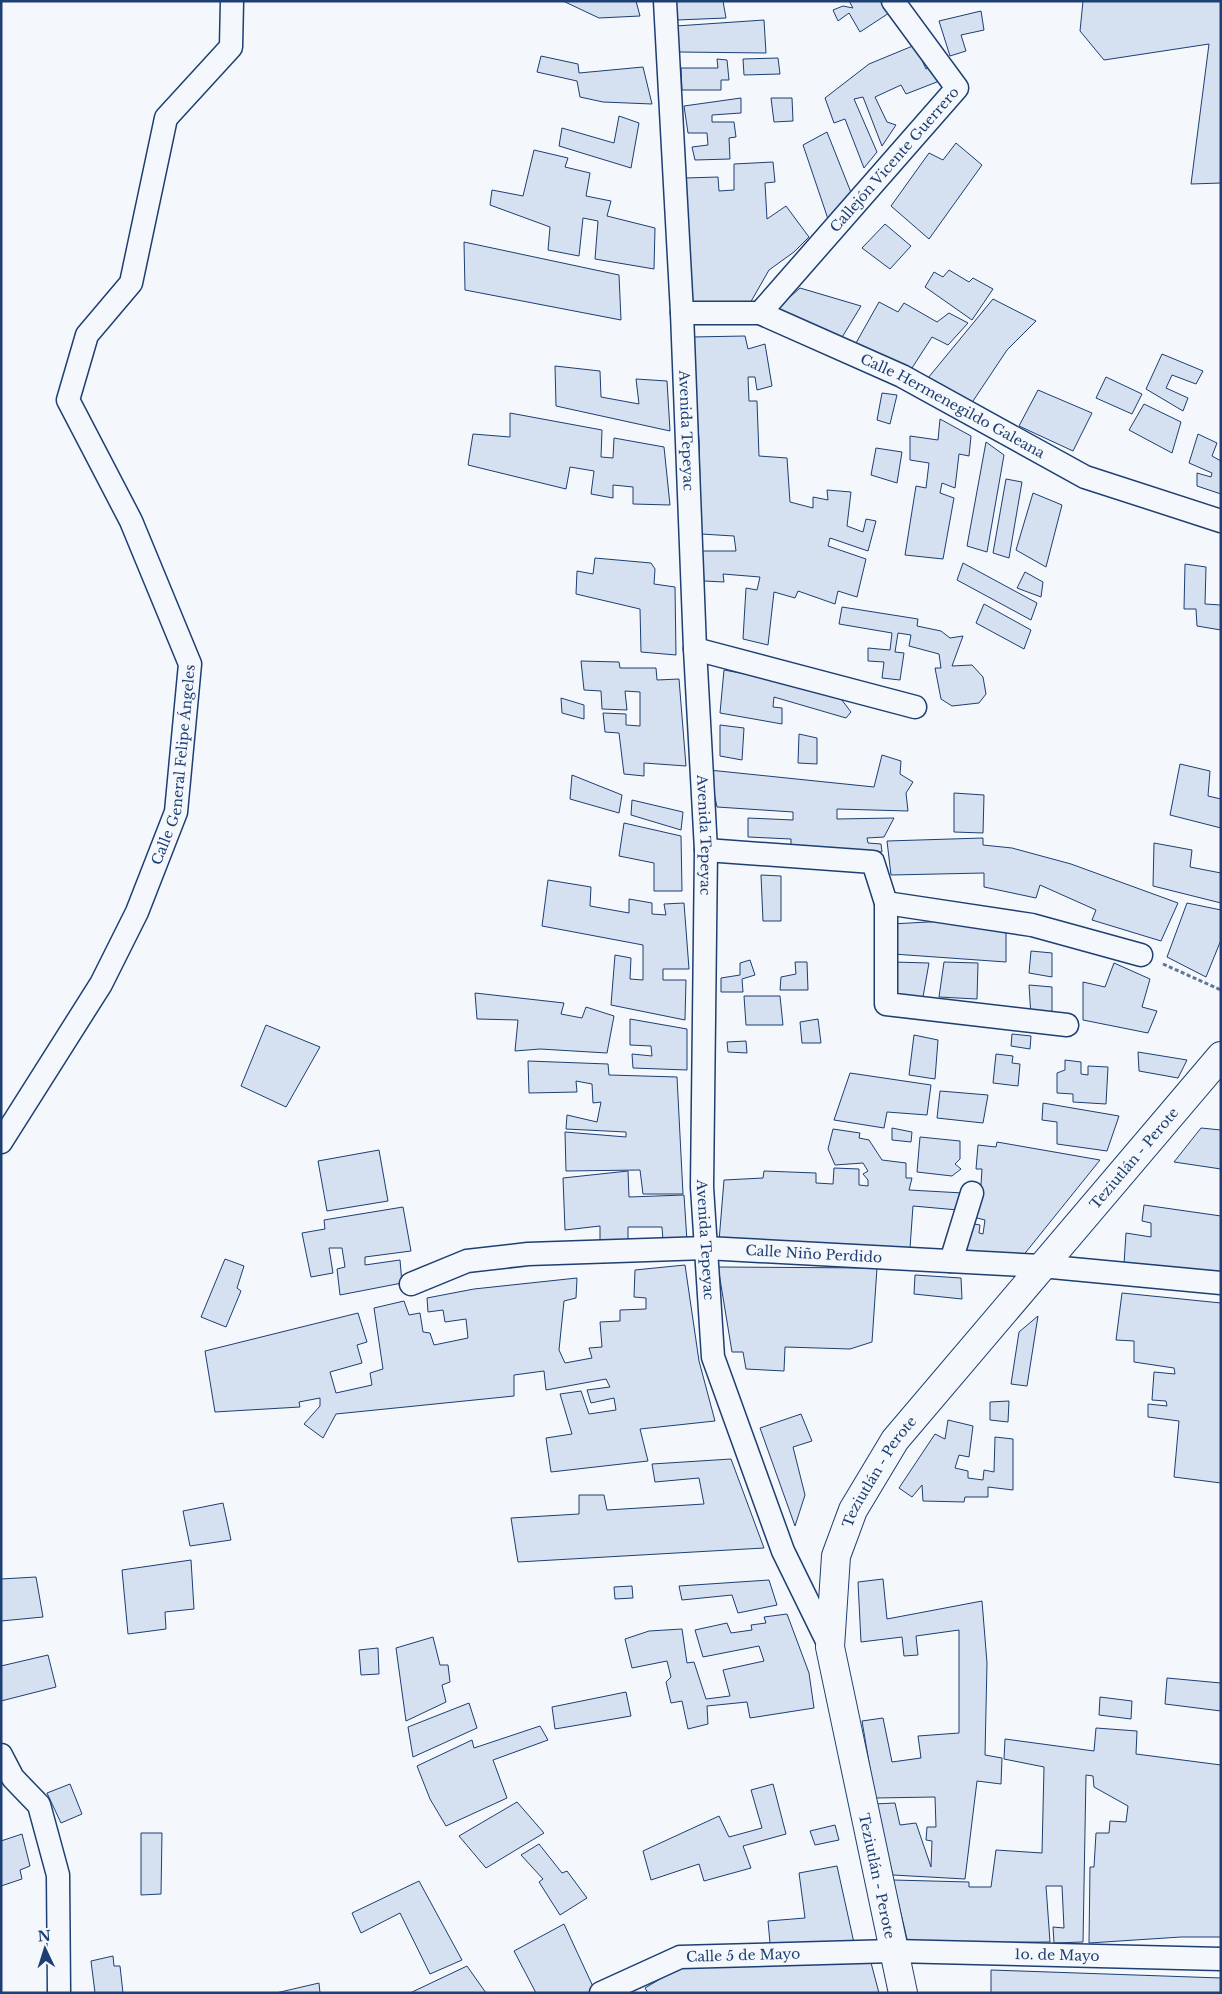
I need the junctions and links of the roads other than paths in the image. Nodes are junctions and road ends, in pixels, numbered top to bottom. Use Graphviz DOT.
graph roads {
  1 [pos="232,1"];
  2 [pos="665,1"];
  3 [pos="893,1"];
  4 [pos="682,313"];
  5 [pos="760,313"];
  6 [pos="1221,521"];
  7 [pos="695,649"];
  8 [pos="915,707"];
  9 [pos="706,850"];
  10 [pos="886,903"];
  11 [pos="1142,955"];
  12 [pos="1067,1025"];
  13 [pos="1221,1056"];
  14 [pos="1,1142"];
  15 [pos="972,1193"];
  16 [pos="706,1248"];
  17 [pos="951,1261"];
  18 [pos="1041,1266"];
  19 [pos="1221,1283"];
  20 [pos="411,1284"];
  21 [pos="830,1647"];
  22 [pos="1,1755"];
  23 [pos="7,1780"];
  24 [pos="893,1950"];
  25 [pos="1221,1959"];
  26 [pos="59,1993"];
  27 [pos="601,1993"];
  28 [pos="903,1993"];
  1 -- 14 [label="street, Calle General Felipe Ángeles"];
  2 -- 4 [label="street, Avenida Tepeyac"];
  3 -- 5 [label="street, Callejón Vicente Guerrero"];
  4 -- 5 [label="street, Calle Hermenegildo Galeana"];
  4 -- 7 [label="street, Avenida Tepeyac"];
  5 -- 6 [label="street, Calle Hermenegildo Galeana"];
  7 -- 8 [label="street"];
  7 -- 9 [label="street, Avenida Tepeyac"];
  9 -- 10 [label="street"];
  9 -- 16 [label="street, Avenida Tepeyac"];
  10 -- 11 [label="street"];
  10 -- 12 [label="street"];
  13 -- 18 [label="main road, Teziutlán - Perote"];
  15 -- 17 [label="street"];
  16 -- 17 [label="street, Calle Niño Perdido"];
  16 -- 20 [label="street, Calle Niño Perdido"];
  16 -- 21 [label="street, Avenida Tepeyac"];
  17 -- 18 [label="street, Calle Niño Perdido"];
  18 -- 19 [label="street, Calle Niño Perdido"];
  18 -- 21 [label="main road, Teziutlán - Perote"];
  21 -- 24 [label="main road, Teziutlán - Perote"];
  22 -- 23 [label="street"];
  23 -- 26 [label="street"];
  24 -- 25 [label="street, 1o. de Mayo"];
  24 -- 27 [label="street, Calle 5 de Mayo"];
  24 -- 28 [label="main road, Teziutlán - Perote"];
}
